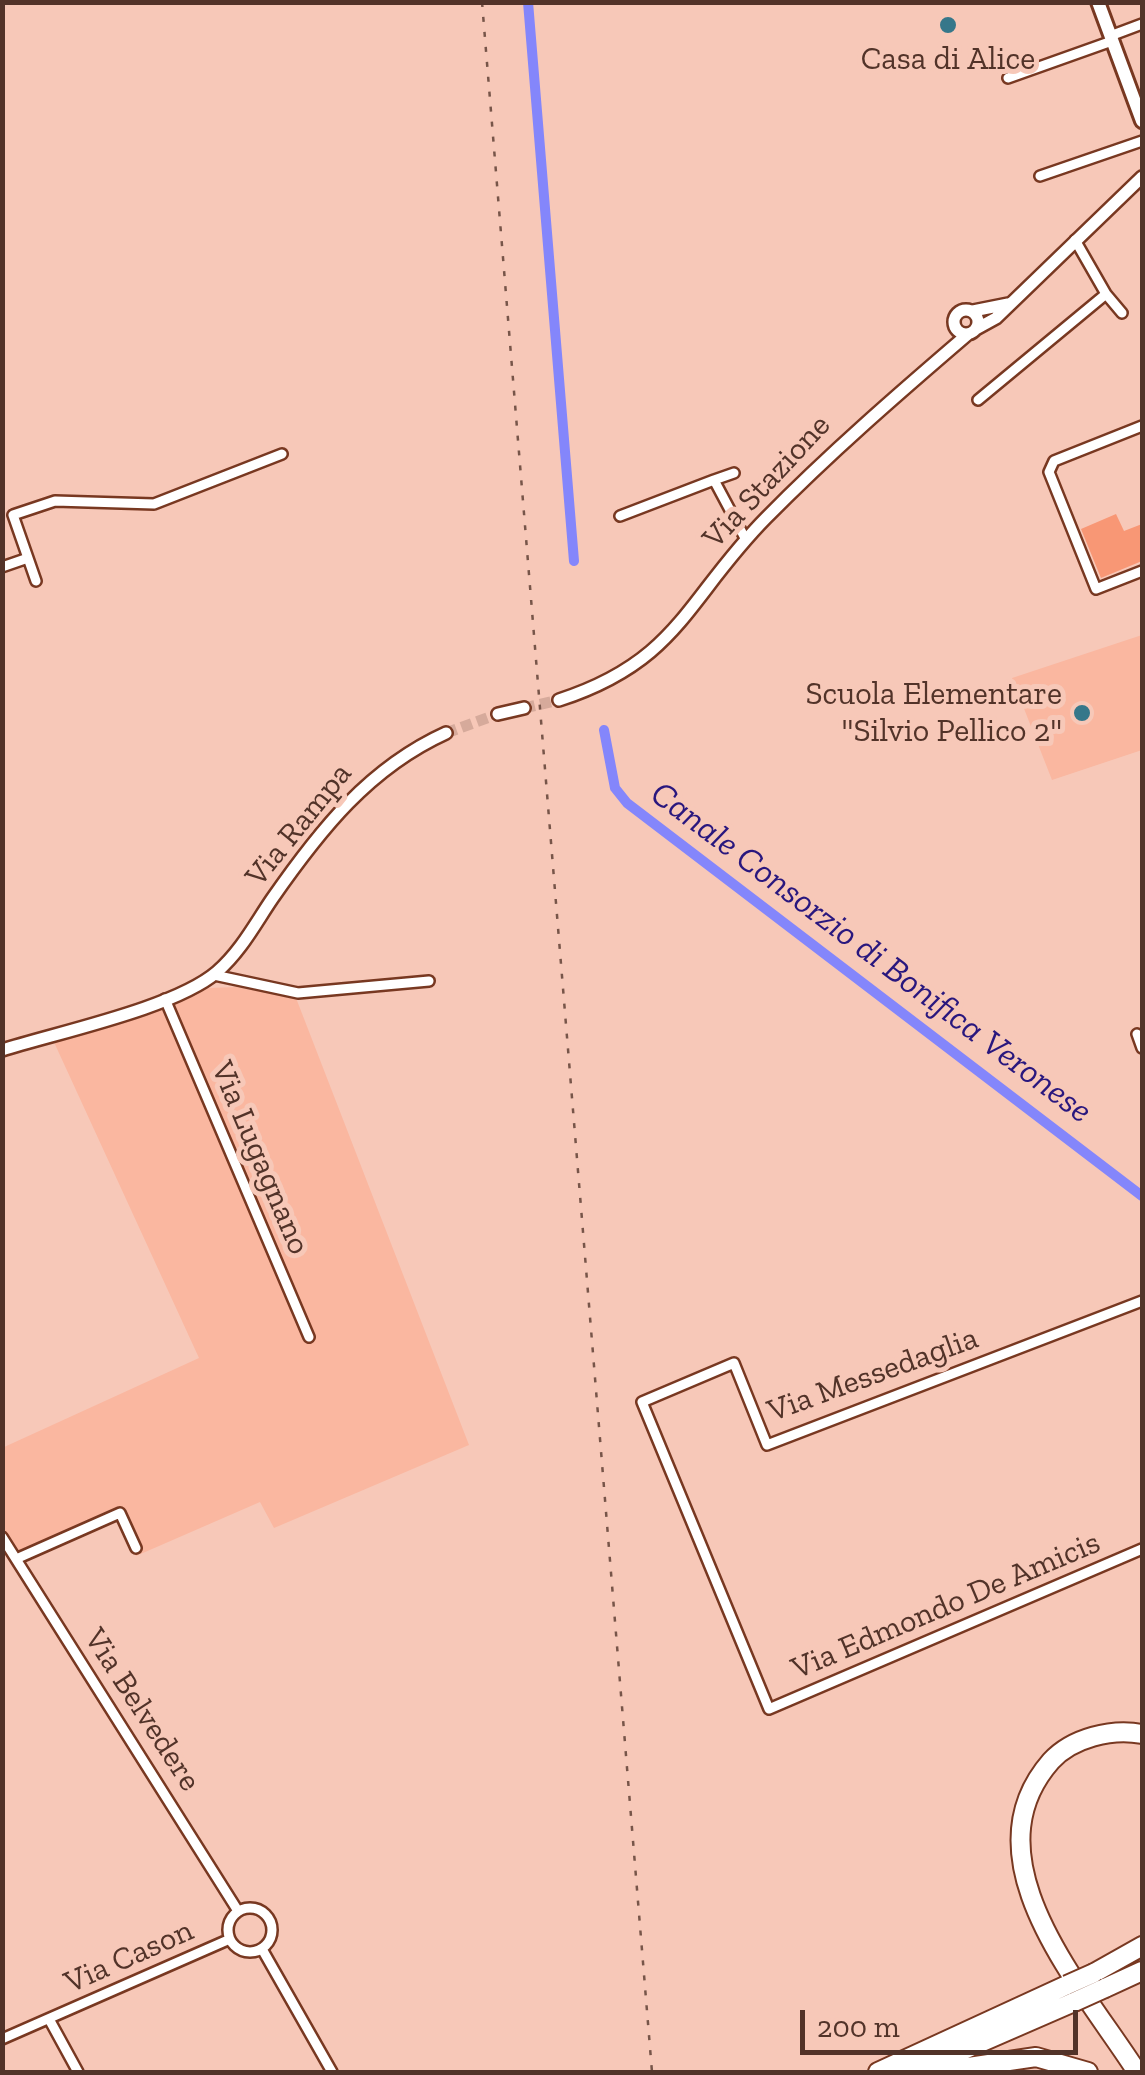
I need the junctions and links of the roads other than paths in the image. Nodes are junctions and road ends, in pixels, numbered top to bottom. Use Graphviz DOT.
graph roads {
  1 [pos="1098,2"];
  2 [pos="1142,24"];
  3 [pos="1111,38"];
  4 [pos="1008,78"];
  5 [pos="1142,121"];
  6 [pos="1142,141"];
  7 [pos="1040,176"];
  8 [pos="1142,177"];
  9 [pos="1075,240"];
  10 [pos="1106,294"];
  11 [pos="1012,302"];
  12 [pos="973,312"];
  13 [pos="1122,313"];
  14 [pos="955,326"];
  15 [pos="972,332"];
  16 [pos="934,362"];
  17 [pos="978,400"];
  18 [pos="1142,426"];
  19 [pos="282,454"];
  20 [pos="734,473"];
  21 [pos="714,480"];
  22 [pos="620,516"];
  23 [pos="746,540"];
  24 [pos="28,558"];
  25 [pos="2,567"];
  26 [pos="1142,571"];
  27 [pos="36,581"];
  28 [pos="559,700"];
  29 [pos="524,708"];
  30 [pos="498,714"];
  31 [pos="446,733"];
  32 [pos="214,975"];
  33 [pos="429,981"];
  34 [pos="165,999"];
  35 [pos="1137,1034"];
  36 [pos="1142,1048"];
  37 [pos="2,1050"];
  38 [pos="1142,1302"];
  39 [pos="309,1337"];
  40 [pos="2,1537"];
  41 [pos="136,1548"];
  42 [pos="1142,1550"];
  43 [pos="16,1559"];
  44 [pos="769,1709"];
  45 [pos="1142,1734"];
  46 [pos="1142,1746"];
  47 [pos="238,1911"];
  48 [pos="230,1939"];
  49 [pos="1142,1948"];
  50 [pos="262,1949"];
  51 [pos="1142,1971"];
  52 [pos="1099,1980"];
  53 [pos="1070,1993"];
  54 [pos="49,2019"];
  55 [pos="2,2039"];
  56 [pos="1142,2062"];
  57 [pos="78,2072"];
  58 [pos="332,2072"];
  59 [pos="878,2072"];
  60 [pos="913,2072"];
  61 [pos="935,2072"];
  62 [pos="1088,2072"];
  63 [pos="1136,2072"];
  1 -- 3 [label="main road"];
  2 -- 3 [label="street"];
  3 -- 4 [label="street"];
  3 -- 5 [label="main road"];
  6 -- 7 [label="street"];
  8 -- 9 [label="street, Via Stazione"];
  9 -- 10 [label="street"];
  9 -- 11 [label="street, Via Stazione"];
  10 -- 13 [label="street"];
  10 -- 17 [label="street"];
  11 -- 12 [label="street, Via Stazione"];
  11 -- 15 [label="street, Via Stazione"];
  12 -- 14 [label="street, Via Stazione"];
  12 -- 15 [label="street"];
  14 -- 15 [label="street"];
  14 -- 16 [label="street, Via Stazione"];
  15 -- 16 [label="street, Via Stazione"];
  16 -- 23 [label="street, Via Stazione"];
  18 -- 26 [label="street"];
  19 -- 24 [label="street"];
  20 -- 21 [label="street"];
  21 -- 22 [label="street"];
  21 -- 23 [label="street"];
  23 -- 28 [label="street, Via Stazione"];
  24 -- 25 [label="street"];
  24 -- 27 [label="street"];
  29 -- 30 [label="street"];
  31 -- 32 [label="street, Via Rampa"];
  32 -- 33 [label="street"];
  32 -- 34 [label="street, Via Rampa"];
  34 -- 37 [label="street, Via Rampa"];
  34 -- 39 [label="street, Via Lugagnano"];
  35 -- 36 [label="street"];
  38 -- 44 [label="street, Via Messedaglia"];
  40 -- 43 [label="street, Via Belvedere"];
  41 -- 43 [label="street"];
  42 -- 44 [label="street, Via Edmondo De Amicis"];
  43 -- 47 [label="street, Via Belvedere"];
  45 -- 63 [label="highway"];
  46 -- 56 [label="highway"];
  47 -- 48 [label="street"];
  47 -- 50 [label="street"];
  48 -- 50 [label="street"];
  48 -- 54 [label="street, Via Cason"];
  49 -- 52 [label="highway"];
  50 -- 58 [label="street"];
  51 -- 52 [label="highway"];
  52 -- 53 [label="highway, bridge"];
  53 -- 59 [label="highway"];
  53 -- 60 [label="highway"];
  54 -- 55 [label="street"];
  54 -- 57 [label="street, Via Cason"];
  61 -- 62 [label="highway"];
}
